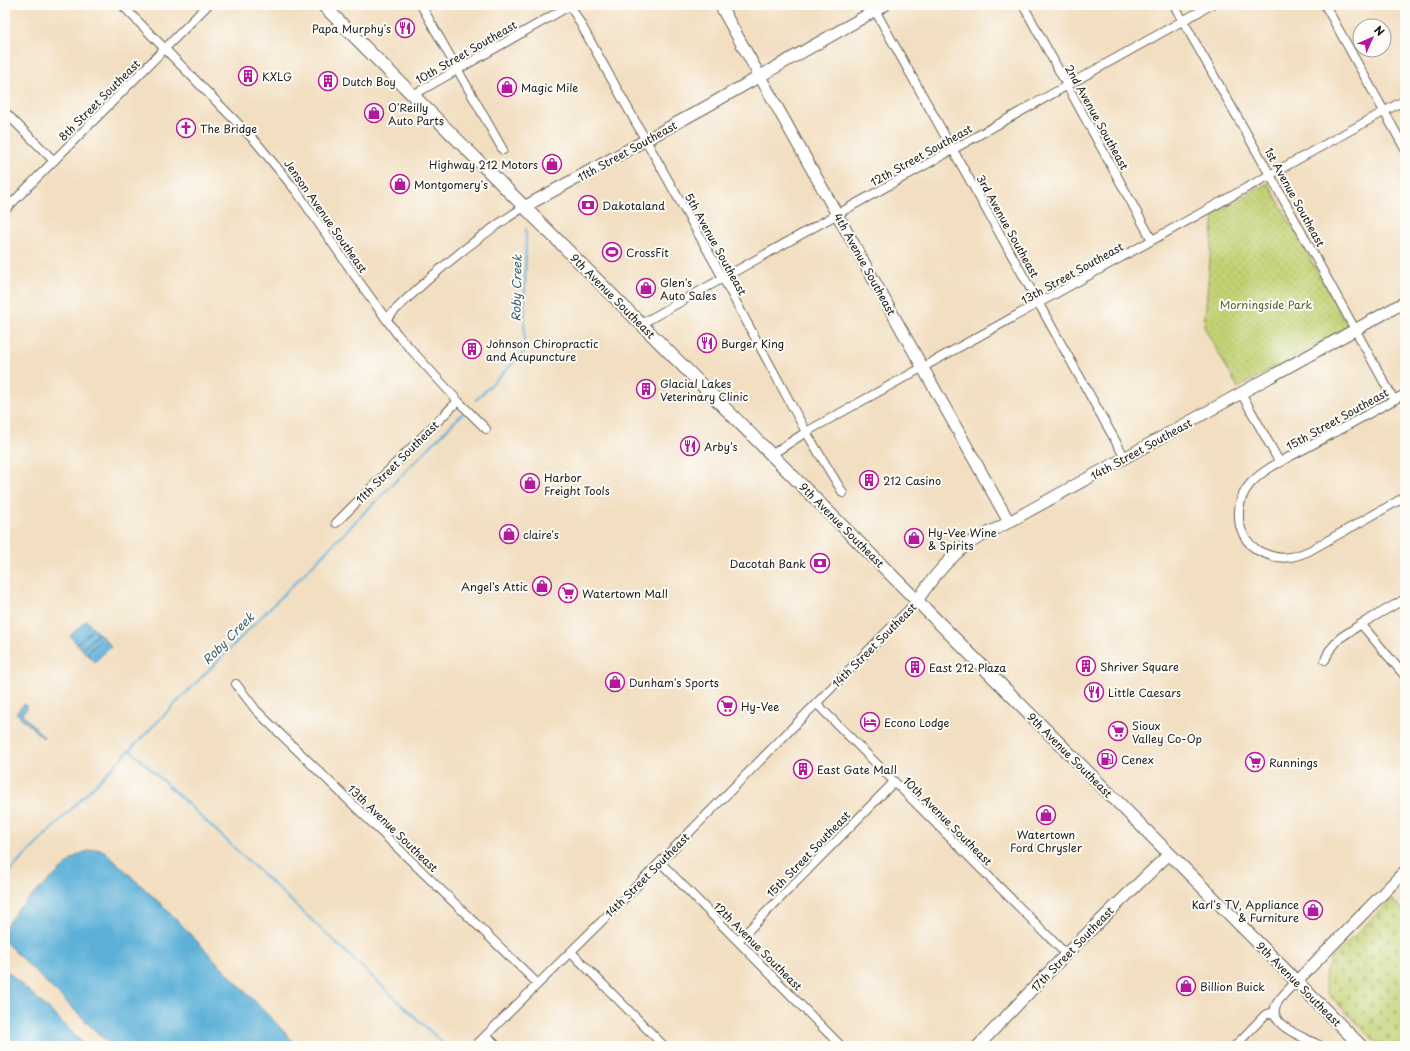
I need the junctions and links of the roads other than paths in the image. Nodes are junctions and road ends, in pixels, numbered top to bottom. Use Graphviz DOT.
graph roads {
  1 [pos="122,5"];
  2 [pos="208,5"];
  3 [pos="324,5"];
  4 [pos="421,5"];
  5 [pos="571,5"];
  6 [pos="720,5"];
  7 [pos="1022,5"];
  8 [pos="1174,5"];
  9 [pos="1211,5"];
  10 [pos="1325,5"];
  11 [pos="878,7"];
  12 [pos="1183,21"];
  13 [pos="166,48"];
  14 [pos="456,70"];
  15 [pos="760,76"];
  16 [pos="1067,86"];
  17 [pos="413,95"];
  18 [pos="1405,100"];
  19 [pos="5,112"];
  20 [pos="1384,112"];
  21 [pos="646,140"];
  22 [pos="1405,149"];
  23 [pos="503,150"];
  24 [pos="953,150"];
  25 [pos="54,161"];
  26 [pos="1270,175"];
  27 [pos="524,207"];
  28 [pos="5,210"];
  29 [pos="837,214"];
  30 [pos="1152,240"];
  31 [pos="723,278"];
  32 [pos="1405,302"];
  33 [pos="1039,304"];
  34 [pos="386,319"];
  35 [pos="641,324"];
  36 [pos="1356,329"];
  37 [pos="923,368"];
  38 [pos="1241,393"];
  39 [pos="1405,394"];
  40 [pos="1394,400"];
  41 [pos="458,401"];
  42 [pos="486,429"];
  43 [pos="806,432"];
  44 [pos="771,455"];
  45 [pos="1125,458"];
  46 [pos="1280,463"];
  47 [pos="843,493"];
  48 [pos="1405,497"];
  49 [pos="1009,522"];
  50 [pos="336,523"];
  51 [pos="1405,599"];
  52 [pos="917,601"];
  53 [pos="1361,624"];
  54 [pos="1325,660"];
  55 [pos="1405,676"];
  56 [pos="236,684"];
  57 [pos="816,703"];
  58 [pos="894,782"];
  59 [pos="1169,854"];
  60 [pos="660,862"];
  61 [pos="1405,871"];
  62 [pos="738,941"];
  63 [pos="571,952"];
  64 [pos="1066,954"];
  65 [pos="1296,982"];
  66 [pos="538,984"];
  67 [pos="1274,1012"];
  68 [pos="486,1035"];
  69 [pos="475,1046"];
  70 [pos="497,1046"];
  71 [pos="664,1046"];
  72 [pos="841,1046"];
  73 [pos="978,1046"];
  74 [pos="1234,1046"];
  75 [pos="1321,1046"];
  76 [pos="1361,1046"];
  1 -- 13 [label="street, Jenson Avenue Southeast"];
  2 -- 13 [label="street, 8th Street Southeast"];
  3 -- 17 [label="main road, 9th Avenue Southeast"];
  4 -- 14 [label="street"];
  5 -- 14 [label="street, 10th Street Southeast"];
  5 -- 21 [label="street, 5th Avenue Southeast"];
  6 -- 15 [label="street, 4th Avenue Southeast"];
  7 -- 16 [label="street, 2nd Avenue Southeast"];
  8 -- 12 [label="street, 1st Avenue Southeast"];
  9 -- 12 [label="street, 12th Street Southeast"];
  10 -- 20 [label="street"];
  11 -- 15 [label="street, 11th Street Southeast"];
  11 -- 24 [label="street, 3rd Avenue Southeast"];
  12 -- 16 [label="street, 12th Street Southeast"];
  12 -- 26 [label="street, 1st Avenue Southeast"];
  13 -- 25 [label="street, 8th Street Southeast"];
  13 -- 34 [label="street, Jenson Avenue Southeast"];
  14 -- 17 [label="street, 10th Street Southeast"];
  14 -- 23 [label="street"];
  15 -- 21 [label="street, 11th Street Southeast"];
  15 -- 29 [label="street, 4th Avenue Southeast"];
  16 -- 24 [label="street, 12th Street Southeast"];
  16 -- 30 [label="street, 2nd Avenue Southeast"];
  17 -- 27 [label="main road, 9th Avenue Southeast"];
  18 -- 20 [label="street, 13th Street Southeast"];
  19 -- 25 [label="street"];
  20 -- 22 [label="street"];
  20 -- 26 [label="street, 13th Street Southeast"];
  21 -- 27 [label="street, 11th Street Southeast"];
  21 -- 31 [label="street, 5th Avenue Southeast"];
  24 -- 29 [label="street, 12th Street Southeast"];
  24 -- 33 [label="street, 3rd Avenue Southeast"];
  25 -- 28 [label="street, 8th Street Southeast"];
  26 -- 30 [label="street, 13th Street Southeast"];
  26 -- 36 [label="street, 1st Avenue Southeast"];
  27 -- 34 [label="street, 11th Street Southeast"];
  27 -- 35 [label="main road, 9th Avenue Southeast"];
  29 -- 31 [label="street, 12th Street Southeast"];
  29 -- 37 [label="street, 4th Avenue Southeast"];
  30 -- 33 [label="street, 13th Street Southeast"];
  31 -- 35 [label="street, 12th Street Southeast"];
  31 -- 43 [label="street, 5th Avenue Southeast"];
  32 -- 36 [label="street, 14th Street Southeast"];
  33 -- 37 [label="street, 13th Street Southeast"];
  33 -- 45 [label="street, 3rd Avenue Southeast"];
  34 -- 41 [label="street, Jenson Avenue Southeast"];
  35 -- 44 [label="main road, 9th Avenue Southeast"];
  36 -- 38 [label="street, 14th Street Southeast"];
  36 -- 40 [label="street, 1st Avenue Southeast"];
  37 -- 43 [label="street, 13th Street Southeast"];
  37 -- 49 [label="street, 4th Avenue Southeast"];
  38 -- 45 [label="street, 14th Street Southeast"];
  38 -- 46 [label="street"];
  39 -- 40 [label="street, 15th Street Southeast"];
  40 -- 46 [label="street, 15th Street Southeast"];
  41 -- 42 [label="street, Jenson Avenue Southeast"];
  41 -- 50 [label="street, 11th Street Southeast"];
  43 -- 44 [label="street, 13th Street Southeast"];
  43 -- 47 [label="street, 5th Avenue Southeast"];
  44 -- 52 [label="main road, 9th Avenue Southeast"];
  45 -- 49 [label="street, 14th Street Southeast"];
  46 -- 48 [label="street, 15th Street Southeast"];
  49 -- 52 [label="street, 14th Street Southeast"];
  51 -- 53 [label="street"];
  52 -- 57 [label="street, 14th Street Southeast"];
  52 -- 59 [label="main road, 9th Avenue Southeast"];
  53 -- 54 [label="street"];
  53 -- 55 [label="street"];
  56 -- 66 [label="street, 13th Avenue Southeast"];
  57 -- 58 [label="street, 10th Avenue Southeast"];
  57 -- 60 [label="street, 14th Street Southeast"];
  58 -- 62 [label="street, 15th Street Southeast"];
  58 -- 64 [label="street, 10th Avenue Southeast"];
  59 -- 64 [label="street, 17th Street Southeast"];
  59 -- 65 [label="main road, 9th Avenue Southeast"];
  60 -- 62 [label="street, 12th Avenue Southeast"];
  60 -- 63 [label="street, 14th Street Southeast"];
  61 -- 65 [label="street"];
  62 -- 72 [label="street, 12th Avenue Southeast"];
  63 -- 66 [label="street, 14th Street Southeast"];
  63 -- 71 [label="street"];
  64 -- 73 [label="street, 17th Street Southeast"];
  65 -- 67 [label="street"];
  65 -- 76 [label="main road, 9th Avenue Southeast"];
  66 -- 68 [label="street, 14th Street Southeast"];
  67 -- 74 [label="street"];
  67 -- 75 [label="street"];
  68 -- 69 [label="street, 14th Street Southeast"];
  68 -- 70 [label="street"];
}
